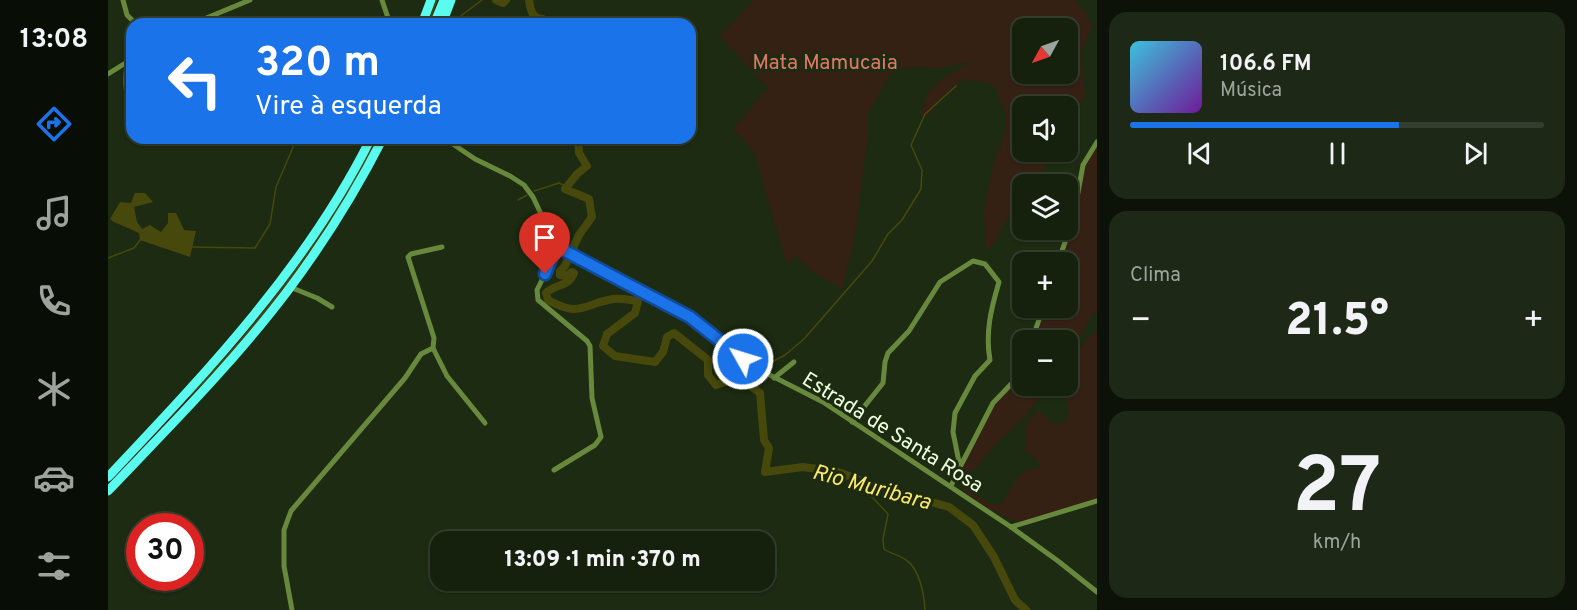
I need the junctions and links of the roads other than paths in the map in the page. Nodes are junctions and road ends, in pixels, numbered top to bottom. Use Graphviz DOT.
graph roads {
  1 [pos="123,0"];
  2 [pos="250,0"];
  3 [pos="382,0"];
  4 [pos="431,0"];
  5 [pos="444,0"];
  6 [pos="451,0"];
  7 [pos="130,18"];
  8 [pos="206,18"];
  9 [pos="387,18"];
  10 [pos="424,18"];
  11 [pos="436,18"];
  12 [pos="444,18"];
  13 [pos="126,63"];
  14 [pos="108,74"];
  15 [pos="1097,142"];
  16 [pos="368,144"];
  17 [pos="380,144"];
  18 [pos="386,144"];
  19 [pos="452,144"];
  20 [pos="557,244"];
  21 [pos="442,247"];
  22 [pos="318,248"];
  23 [pos="1062,252"];
  24 [pos="290,286"];
  25 [pos="332,307"];
  26 [pos="433,348"];
  27 [pos="794,362"];
  28 [pos="774,378"];
  29 [pos="1012,383"];
  30 [pos="852,422"];
  31 [pos="485,423"];
  32 [pos="960,466"];
  33 [pos="554,470"];
  34 [pos="108,477"];
  35 [pos="951,486"];
  36 [pos="108,493"];
  37 [pos="1097,501"];
  38 [pos="1011,527"];
  39 [pos="1097,592"];
  40 [pos="292,610"];
  1 -- 7 [label="street"];
  2 -- 8 [label="street"];
  3 -- 9 [label="street"];
  4 -- 10 [label="highway"];
  5 -- 11 [label="highway"];
  6 -- 12 [label="highway"];
  13 -- 14 [label="street"];
  15 -- 23 [label="street"];
  16 -- 34 [label="highway"];
  17 -- 22 [label="highway"];
  18 -- 22 [label="highway"];
  19 -- 20 [label="street, Estrada de Santa Rosa"];
  20 -- 28 [label="street, Estrada de Santa Rosa"];
  20 -- 33 [label="street"];
  21 -- 26 [label="street"];
  22 -- 24 [label="highway"];
  24 -- 25 [label="street"];
  24 -- 36 [label="highway"];
  26 -- 31 [label="street"];
  26 -- 40 [label="street"];
  27 -- 28 [label="street"];
  28 -- 30 [label="street, Estrada de Santa Rosa"];
  29 -- 32 [label="street"];
  30 -- 32 [label="street"];
  30 -- 35 [label="street, Estrada de Santa Rosa"];
  32 -- 35 [label="street"];
  35 -- 38 [label="street, Estrada de Santa Rosa"];
  37 -- 38 [label="street"];
  38 -- 39 [label="street, Estrada de Santa Rosa"];
}
